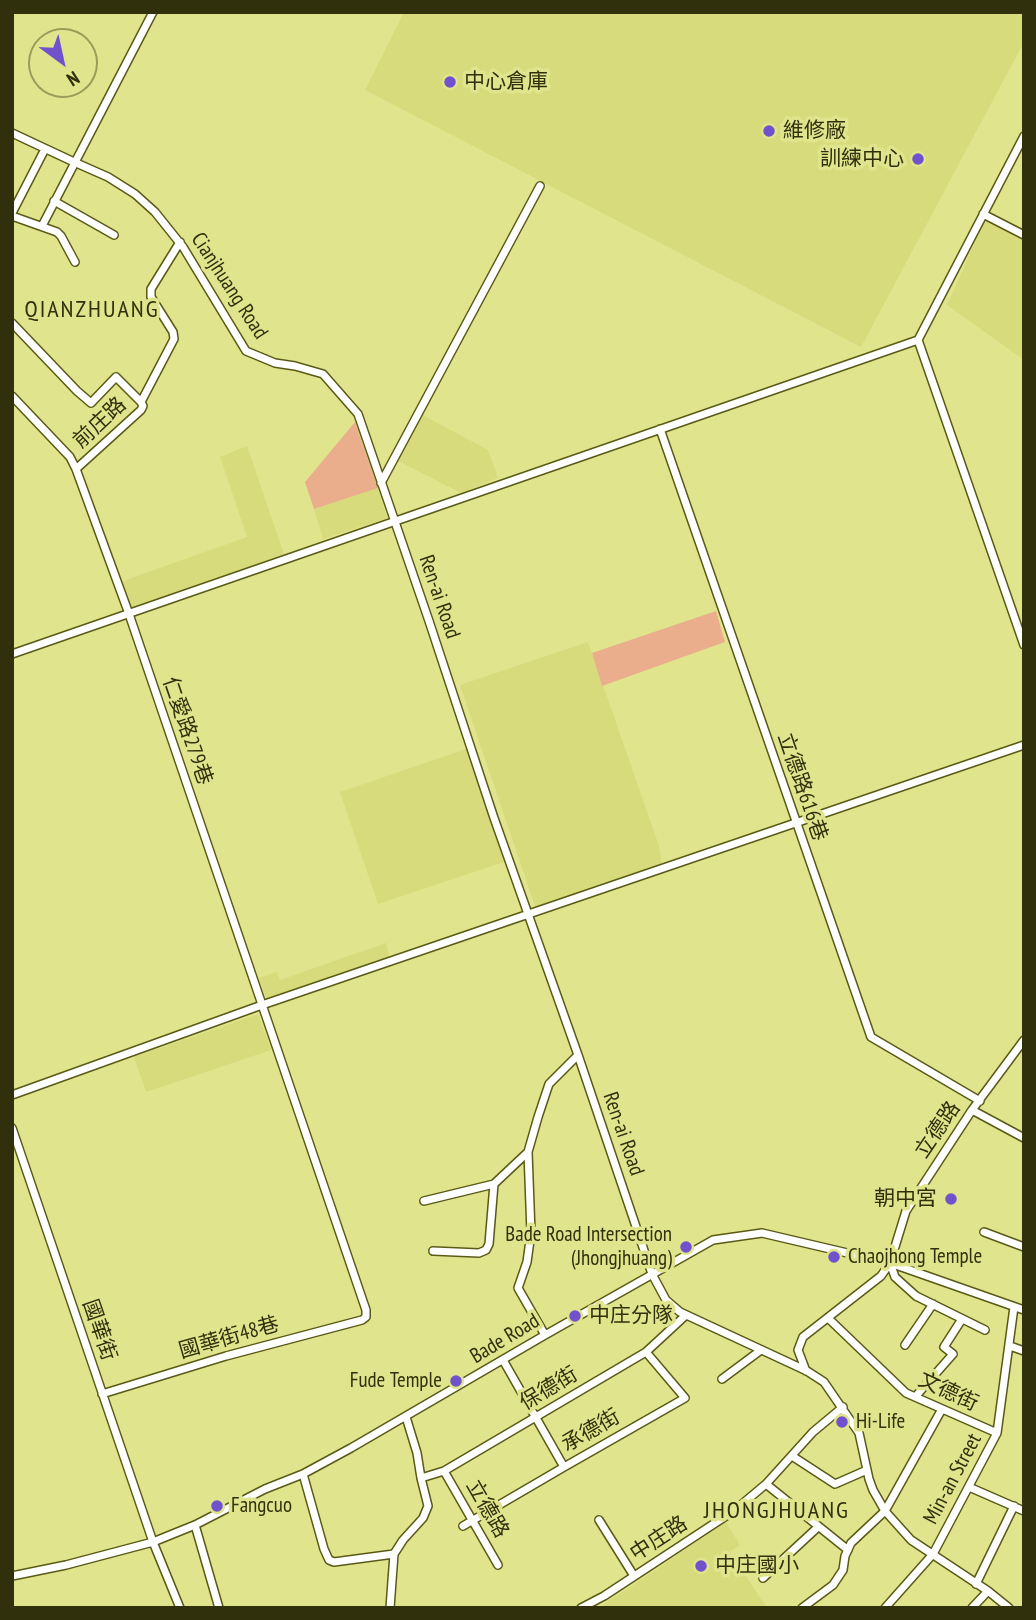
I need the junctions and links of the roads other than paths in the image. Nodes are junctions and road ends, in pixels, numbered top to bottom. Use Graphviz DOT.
graph roads {
  1 [pos="153,12"];
  2 [pos="12,132"];
  3 [pos="1024,136"];
  4 [pos="45,149"];
  5 [pos="74,162"];
  6 [pos="540,186"];
  7 [pos="54,201"];
  8 [pos="983,214"];
  9 [pos="12,215"];
  10 [pos="42,226"];
  11 [pos="114,235"];
  12 [pos="1024,235"];
  13 [pos="180,242"];
  14 [pos="75,262"];
  15 [pos="12,323"];
  16 [pos="918,340"];
  17 [pos="12,396"];
  18 [pos="141,402"];
  19 [pos="660,429"];
  20 [pos="76,469"];
  21 [pos="381,483"];
  22 [pos="395,521"];
  23 [pos="129,614"];
  24 [pos="1024,645"];
  25 [pos="12,654"];
  26 [pos="1024,745"];
  27 [pos="796,823"];
  28 [pos="529,914"];
  29 [pos="262,1005"];
  30 [pos="1024,1040"];
  31 [pos="578,1055"];
  32 [pos="12,1095"];
  33 [pos="980,1101"];
  34 [pos="972,1110"];
  35 [pos="12,1128"];
  36 [pos="1024,1138"];
  37 [pos="528,1152"];
  38 [pos="494,1184"];
  39 [pos="424,1201"];
  40 [pos="984,1232"];
  41 [pos="1024,1247"];
  42 [pos="433,1251"];
  43 [pos="890,1263"];
  44 [pos="652,1274"];
  45 [pos="933,1304"];
  46 [pos="1014,1307"];
  47 [pos="1024,1310"];
  48 [pos="685,1315"];
  49 [pos="366,1317"];
  50 [pos="828,1318"];
  51 [pos="962,1319"];
  52 [pos="985,1330"];
  53 [pos="545,1335"];
  54 [pos="905,1345"];
  55 [pos="1010,1346"];
  56 [pos="761,1350"];
  57 [pos="1024,1351"];
  58 [pos="646,1352"];
  59 [pos="503,1360"];
  60 [pos="807,1371"];
  61 [pos="722,1379"];
  62 [pos="102,1394"];
  63 [pos="915,1397"];
  64 [pos="843,1407"];
  65 [pos="942,1409"];
  66 [pos="406,1417"];
  67 [pos="536,1417"];
  68 [pos="997,1433"];
  69 [pos="792,1456"];
  70 [pos="564,1467"];
  71 [pos="867,1470"];
  72 [pos="444,1471"];
  73 [pos="303,1474"];
  74 [pos="421,1478"];
  75 [pos="766,1484"];
  76 [pos="970,1487"];
  77 [pos="1014,1506"];
  78 [pos="885,1511"];
  79 [pos="1024,1511"];
  80 [pos="473,1520"];
  81 [pos="599,1520"];
  82 [pos="195,1525"];
  83 [pos="463,1526"];
  84 [pos="818,1527"];
  85 [pos="153,1542"];
  86 [pos="848,1550"];
  87 [pos="394,1554"];
  88 [pos="933,1554"];
  89 [pos="498,1564"];
  90 [pos="12,1576"];
  91 [pos="635,1576"];
  92 [pos="763,1578"];
  93 [pos="976,1584"];
  94 [pos="988,1591"];
  95 [pos="597,1604"];
  96 [pos="180,1608"];
  97 [pos="219,1608"];
  98 [pos="390,1608"];
  99 [pos="580,1608"];
  100 [pos="802,1608"];
  101 [pos="885,1608"];
  102 [pos="972,1608"];
  103 [pos="1009,1608"];
  1 -- 5 [label="street"];
  2 -- 4 [label="street, Cianjhuang Road"];
  3 -- 8 [label="street"];
  4 -- 5 [label="street, Cianjhuang Road"];
  4 -- 9 [label="street"];
  5 -- 7 [label="street"];
  5 -- 13 [label="street, Cianjhuang Road"];
  6 -- 21 [label="street"];
  7 -- 10 [label="street"];
  7 -- 11 [label="street"];
  8 -- 12 [label="street"];
  8 -- 16 [label="street"];
  9 -- 10 [label="street"];
  10 -- 14 [label="street"];
  13 -- 18 [label="street, 前庄路"];
  13 -- 21 [label="street, Cianjhuang Road"];
  15 -- 18 [label="street, 前庄路"];
  16 -- 19 [label="street"];
  16 -- 24 [label="street"];
  17 -- 20 [label="street, 仁愛路279巷"];
  18 -- 20 [label="street, 前庄路"];
  19 -- 22 [label="street"];
  19 -- 27 [label="street, 立德路616巷"];
  20 -- 23 [label="street, 仁愛路279巷"];
  21 -- 22 [label="street, Cianjhuang Road"];
  22 -- 23 [label="street"];
  22 -- 28 [label="street, Ren-ai Road"];
  23 -- 25 [label="street"];
  23 -- 29 [label="street, 仁愛路279巷"];
  26 -- 27 [label="street"];
  27 -- 28 [label="street"];
  27 -- 33 [label="street, 立德路616巷"];
  28 -- 29 [label="street"];
  28 -- 31 [label="street, Ren-ai Road"];
  29 -- 32 [label="street"];
  29 -- 49 [label="street, 仁愛路279巷"];
  30 -- 33 [label="street, 立德路"];
  31 -- 37 [label="street"];
  31 -- 44 [label="street, Ren-ai Road"];
  33 -- 34 [label="street, 立德路"];
  34 -- 36 [label="street"];
  34 -- 43 [label="street, 立德路"];
  35 -- 62 [label="street, 國華街"];
  37 -- 38 [label="street"];
  37 -- 53 [label="street"];
  38 -- 39 [label="street"];
  38 -- 42 [label="street"];
  40 -- 41 [label="street"];
  43 -- 44 [label="street, Bade Road"];
  43 -- 45 [label="street"];
  43 -- 46 [label="street, Bade Road"];
  43 -- 50 [label="street, 立德路"];
  44 -- 48 [label="street, Ren-ai Road"];
  44 -- 53 [label="street, Bade Road"];
  45 -- 51 [label="street"];
  45 -- 54 [label="street"];
  46 -- 47 [label="street, Bade Road"];
  46 -- 55 [label="street, Min-an Street"];
  48 -- 56 [label="street, Ren-ai Road"];
  48 -- 58 [label="street, 保德街"];
  49 -- 62 [label="street, 國華街48巷"];
  50 -- 60 [label="street, 立德路"];
  50 -- 63 [label="street, 文德街"];
  51 -- 52 [label="street"];
  51 -- 63 [label="street"];
  53 -- 59 [label="street, Bade Road"];
  55 -- 57 [label="street"];
  55 -- 68 [label="street, Min-an Street"];
  56 -- 60 [label="street, Ren-ai Road"];
  56 -- 61 [label="street"];
  58 -- 67 [label="street, 保德街"];
  58 -- 70 [label="street, 承德街"];
  59 -- 66 [label="street, Bade Road"];
  59 -- 67 [label="street"];
  60 -- 64 [label="street, Ren-ai Road"];
  62 -- 85 [label="street, 國華街"];
  63 -- 65 [label="street, 文德街"];
  64 -- 69 [label="street, 中庄路"];
  64 -- 71 [label="street, Ren-ai Road"];
  65 -- 68 [label="street, 文德街"];
  65 -- 78 [label="street"];
  66 -- 73 [label="street, Bade Road"];
  66 -- 74 [label="street"];
  67 -- 70 [label="street"];
  67 -- 72 [label="street, 保德街"];
  68 -- 76 [label="street, Min-an Street"];
  69 -- 71 [label="street"];
  69 -- 75 [label="street, 中庄路"];
  70 -- 80 [label="street, 承德街"];
  71 -- 78 [label="street, Ren-ai Road"];
  72 -- 74 [label="street, 保德街"];
  72 -- 80 [label="street, 立德路"];
  73 -- 82 [label="street, Bade Road"];
  73 -- 87 [label="street"];
  74 -- 87 [label="street"];
  75 -- 84 [label="street"];
  75 -- 91 [label="street, 中庄路"];
  76 -- 77 [label="street"];
  76 -- 88 [label="street, Min-an Street"];
  77 -- 79 [label="street"];
  77 -- 93 [label="street"];
  78 -- 86 [label="street"];
  78 -- 88 [label="street, Ren-ai Road"];
  80 -- 83 [label="street, 承德街"];
  80 -- 89 [label="street, 立德路"];
  81 -- 91 [label="street"];
  82 -- 85 [label="street, Bade Road"];
  82 -- 97 [label="street"];
  84 -- 86 [label="street"];
  84 -- 92 [label="street"];
  85 -- 90 [label="street, Bade Road"];
  85 -- 96 [label="street, 國華街"];
  86 -- 100 [label="street"];
  87 -- 98 [label="street"];
  88 -- 93 [label="street, Ren-ai Road"];
  88 -- 101 [label="street, Min-an Street"];
  91 -- 95 [label="street, 中庄路"];
  93 -- 94 [label="street, Ren-ai Road"];
  94 -- 102 [label="street"];
  94 -- 103 [label="street, Ren-ai Road"];
  95 -- 99 [label="street, 中庄路"];
}
